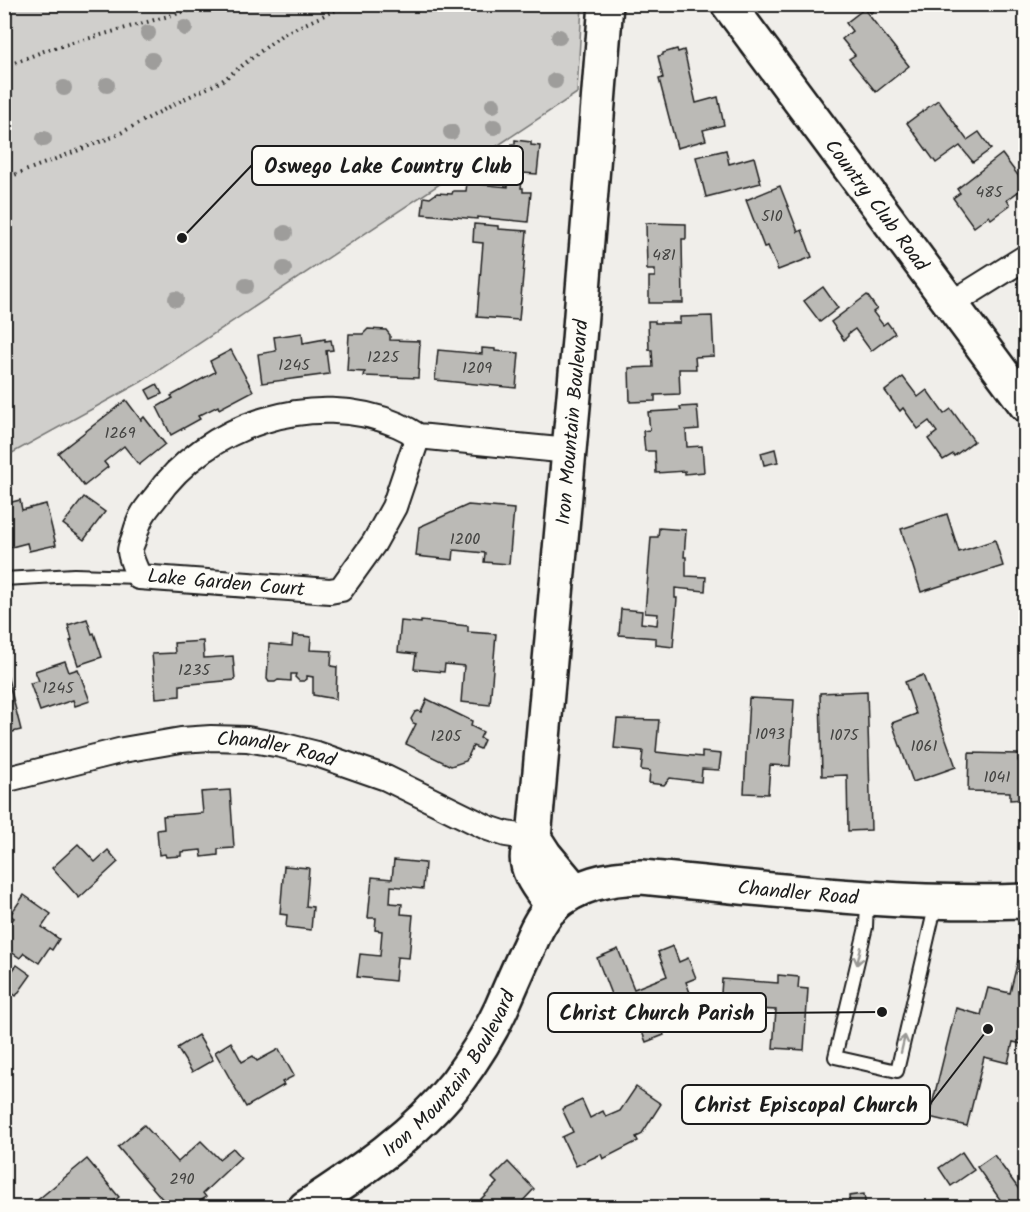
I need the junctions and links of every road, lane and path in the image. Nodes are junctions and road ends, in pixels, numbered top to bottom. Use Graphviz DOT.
graph roads {
  1 [pos="199,4"];
  2 [pos="354,4"];
  3 [pos="606,4"];
  4 [pos="728,4"];
  5 [pos="4,67"];
  6 [pos="4,179"];
  7 [pos="1026,257"];
  8 [pos="951,304"];
  9 [pos="1026,405"];
  10 [pos="418,436"];
  11 [pos="569,451"];
  12 [pos="139,577"];
  13 [pos="4,579"];
  14 [pos="4,780"];
  15 [pos="534,838"];
  16 [pos="867,898"];
  17 [pos="564,899"];
  18 [pos="1026,901"];
  19 [pos="936,902"];
  20 [pos="305,1208"];
  1 -- 5 [label="path"];
  2 -- 6 [label="path"];
  3 -- 11 [label="street, Iron Mountain Boulevard"];
  4 -- 8 [label="street, Country Club Road"];
  7 -- 8 [label="street"];
  8 -- 9 [label="street, Country Club Road"];
  10 -- 11 [label="street, Lake Garden Court"];
  10 -- 12 [label="street, Lake Garden Court"];
  10 -- 12 [label="street, Lake Garden Court"];
  11 -- 15 [label="street, Iron Mountain Boulevard"];
  12 -- 13 [label="lane"];
  14 -- 15 [label="street, Chandler Road"];
  15 -- 17 [label="street"];
  16 -- 17 [label="street, Chandler Road"];
  16 -- 19 [label="street, Chandler Road"];
  16 -- 19 [label="lane, one-way"];
  17 -- 20 [label="street, Iron Mountain Boulevard"];
  18 -- 19 [label="street, Chandler Road"];
}
